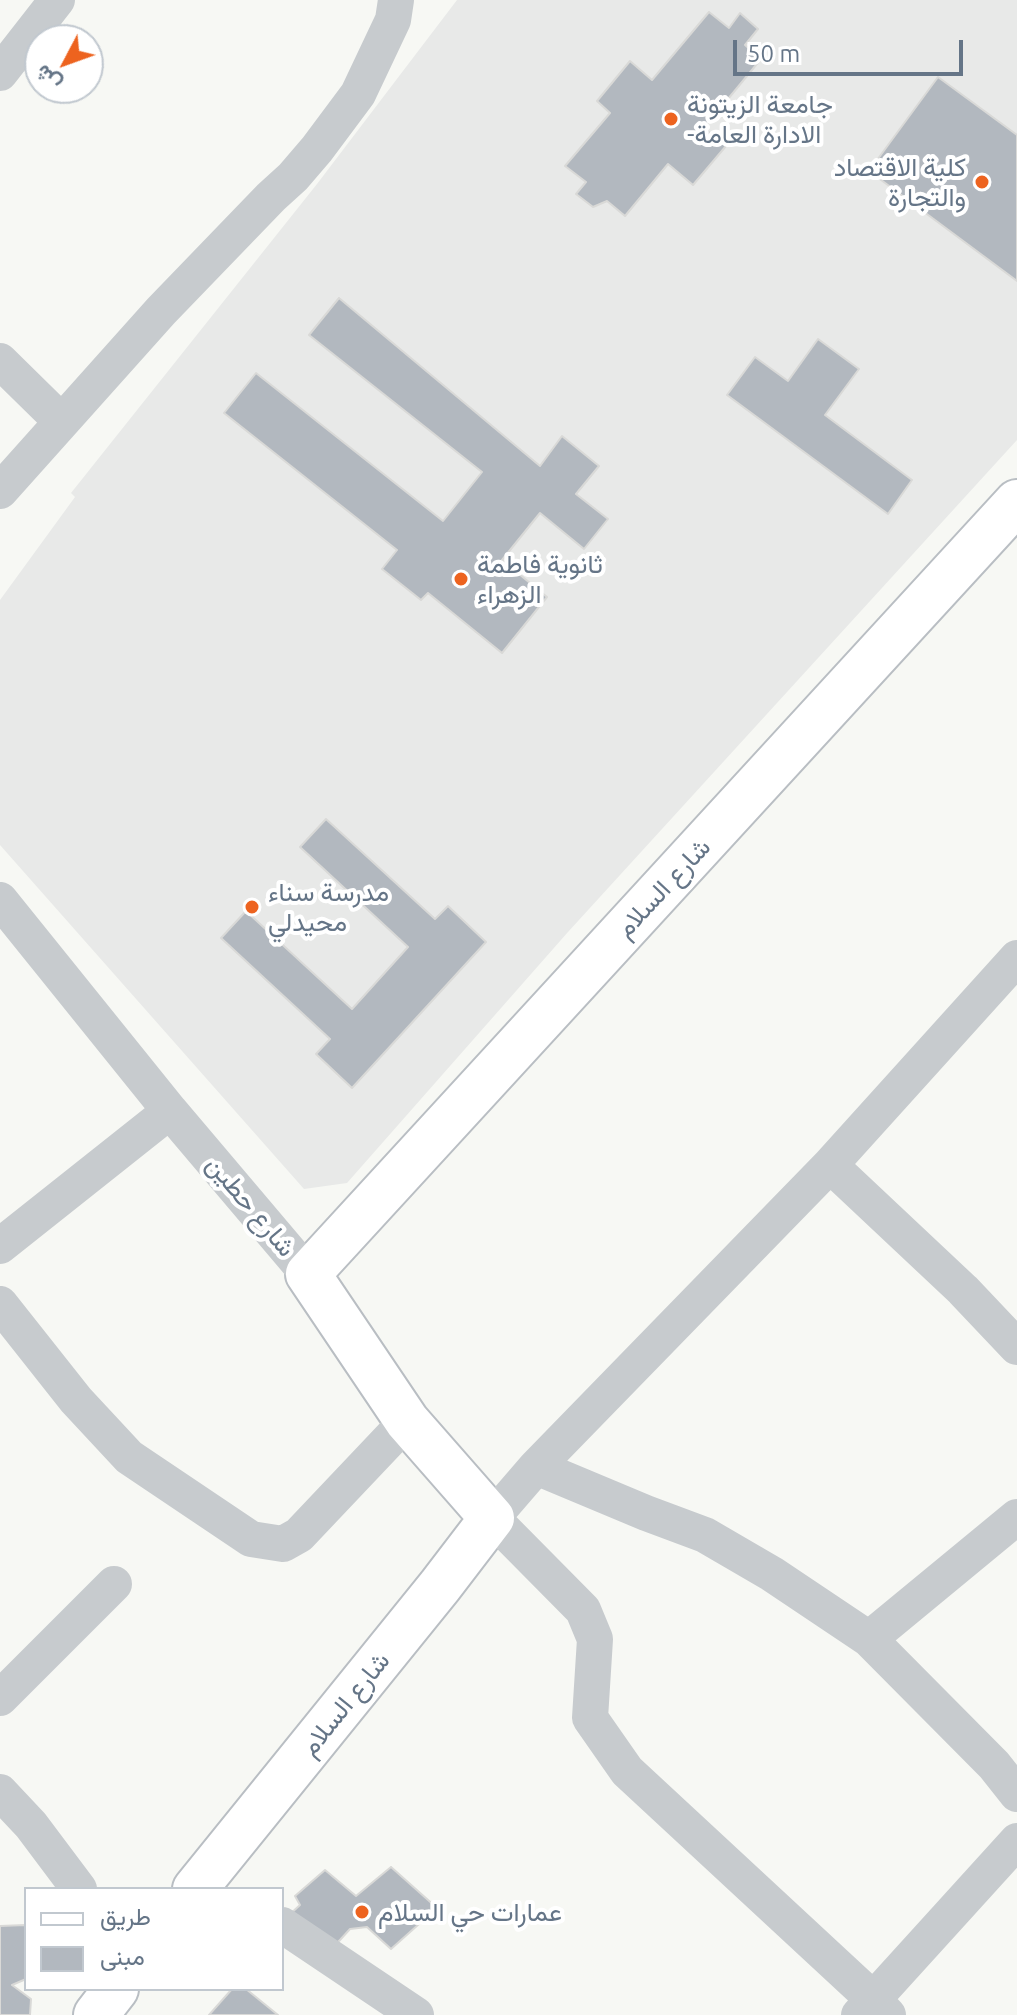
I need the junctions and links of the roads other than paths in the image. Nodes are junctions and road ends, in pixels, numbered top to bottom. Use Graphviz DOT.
graph roads {
  1 [pos="57,0"];
  2 [pos="396,0"];
  3 [pos="0,73"];
  4 [pos="0,361"];
  5 [pos="61,421"];
  6 [pos="0,491"];
  7 [pos="1017,502"];
  8 [pos="0,900"];
  9 [pos="1017,958"];
  10 [pos="170,1111"];
  11 [pos="830,1165"];
  12 [pos="0,1246"];
  13 [pos="308,1274"];
  14 [pos="0,1304"];
  15 [pos="1017,1347"];
  16 [pos="407,1421"];
  17 [pos="536,1467"];
  18 [pos="1017,1517"];
  19 [pos="492,1518"];
  20 [pos="114,1584"];
  21 [pos="869,1639"];
  22 [pos="0,1698"];
  23 [pos="1005,1754"];
  24 [pos="0,1792"];
  25 [pos="1017,1794"];
  26 [pos="1017,1841"];
  27 [pos="211,1884"];
  28 [pos="78,1887"];
  29 [pos="284,1926"];
  30 [pos="114,1991"];
  31 [pos="874,2010"];
  32 [pos="96,2015"];
  33 [pos="416,2015"];
  1 -- 3 [label="street"];
  2 -- 5 [label="street"];
  4 -- 5 [label="street"];
  5 -- 6 [label="street"];
  7 -- 13 [label="street, شارع السلام"];
  8 -- 10 [label="street, شارع حطين"];
  9 -- 11 [label="street"];
  10 -- 12 [label="street"];
  10 -- 13 [label="street, شارع حطين"];
  11 -- 15 [label="street"];
  11 -- 17 [label="street"];
  13 -- 16 [label="street, شارع حطين"];
  14 -- 16 [label="street"];
  16 -- 19 [label="street, شارع حطين"];
  17 -- 19 [label="street"];
  17 -- 21 [label="street"];
  18 -- 21 [label="street"];
  19 -- 27 [label="street, شارع السلام"];
  19 -- 31 [label="street"];
  20 -- 22 [label="street"];
  21 -- 23 [label="street"];
  23 -- 25 [label="street"];
  24 -- 28 [label="street"];
  26 -- 31 [label="street"];
  29 -- 33 [label="street"];
  30 -- 32 [label="street"];
}
